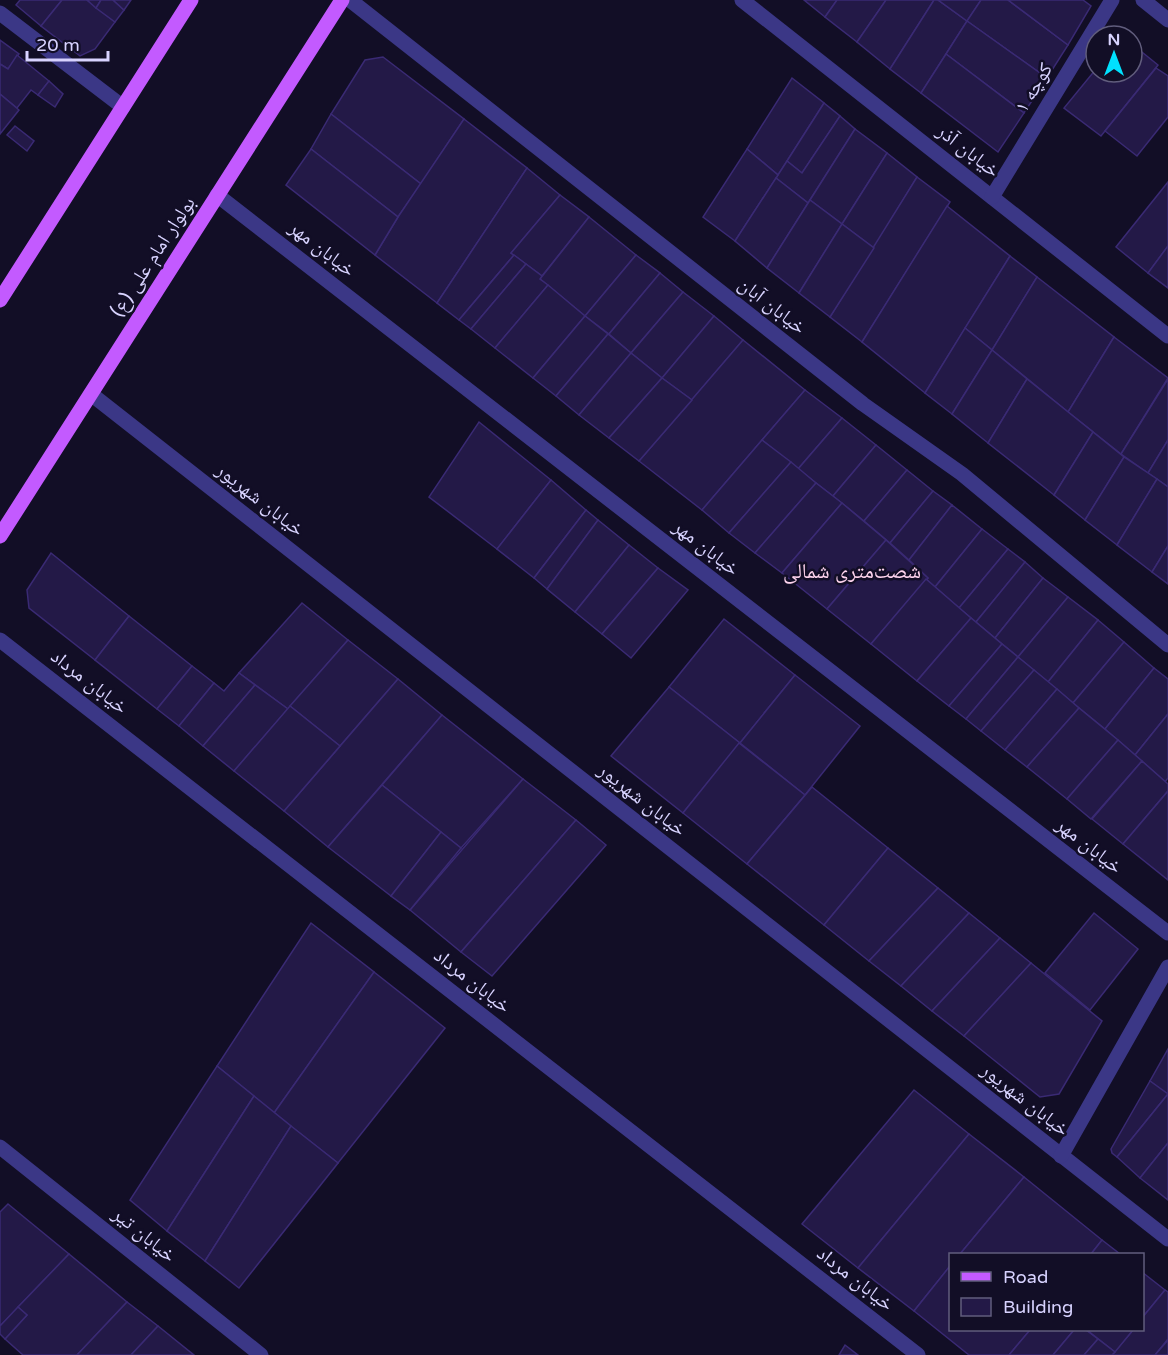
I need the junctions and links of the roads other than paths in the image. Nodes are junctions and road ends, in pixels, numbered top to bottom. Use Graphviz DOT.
graph roads {
  1 [pos="191,0"];
  2 [pos="342,0"];
  3 [pos="350,0"];
  4 [pos="742,0"];
  5 [pos="1112,0"];
  6 [pos="1143,0"];
  7 [pos="0,13"];
  8 [pos="1168,20"];
  9 [pos="123,107"];
  10 [pos="217,195"];
  11 [pos="992,197"];
  12 [pos="0,300"];
  13 [pos="1168,336"];
  14 [pos="91,394"];
  15 [pos="0,536"];
  16 [pos="0,640"];
  17 [pos="1168,645"];
  18 [pos="1168,933"];
  19 [pos="1168,968"];
  20 [pos="0,1147"];
  21 [pos="1061,1156"];
  22 [pos="1168,1239"];
  23 [pos="261,1355"];
  24 [pos="918,1355"];
  1 -- 9 [label="main road"];
  2 -- 10 [label="main road, بولوار امام علی (ع)"];
  3 -- 17 [label="street, خیابان آبان"];
  4 -- 11 [label="street, خیابان آذر"];
  5 -- 11 [label="street, کوچه ۱"];
  6 -- 8 [label="street"];
  7 -- 9 [label="street"];
  9 -- 12 [label="main road"];
  10 -- 14 [label="main road, بولوار امام علی (ع)"];
  10 -- 18 [label="street, خیابان مهر"];
  11 -- 13 [label="street, خیابان آذر"];
  14 -- 15 [label="main road, بولوار امام علی (ع)"];
  14 -- 21 [label="street, خیابان شهریور"];
  16 -- 24 [label="street, خیابان مرداد"];
  19 -- 21 [label="street"];
  20 -- 23 [label="street, خیابان تیر"];
  21 -- 22 [label="street, خیابان شهریور"];
}
